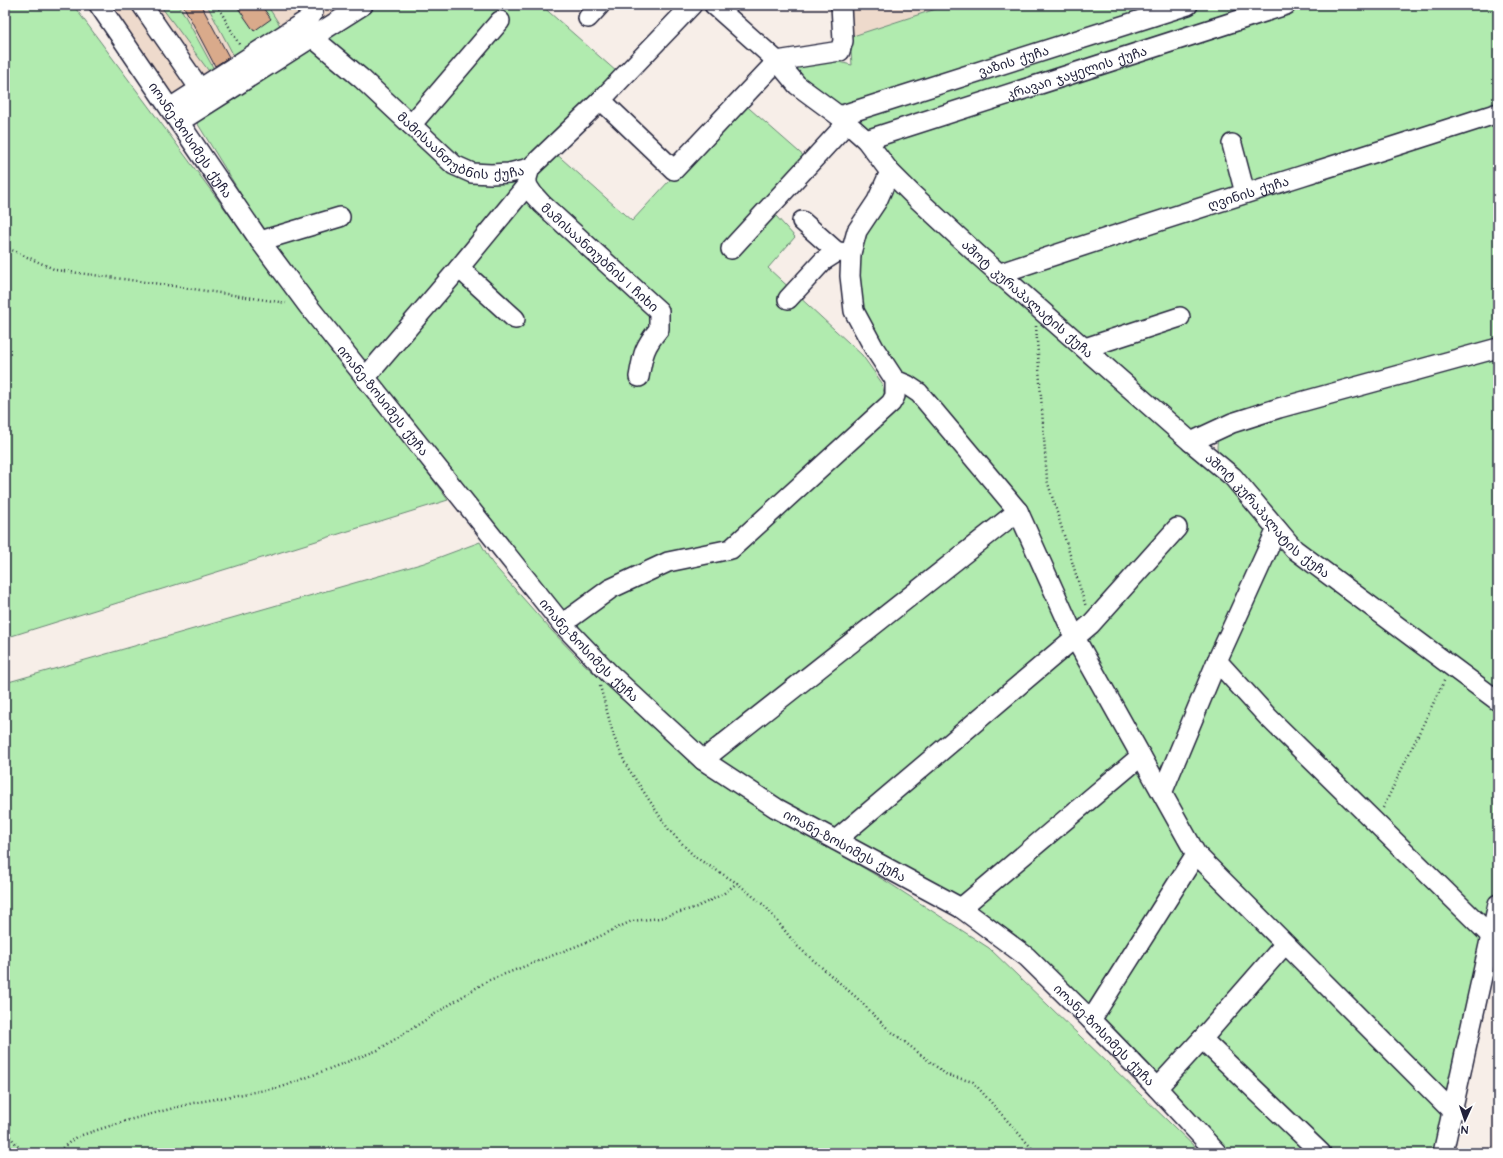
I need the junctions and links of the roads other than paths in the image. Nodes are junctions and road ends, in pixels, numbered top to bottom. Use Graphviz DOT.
graph roads {
  1 [pos="98,5"];
  2 [pos="142,5"];
  3 [pos="310,5"];
  4 [pos="363,5"];
  5 [pos="692,5"];
  6 [pos="714,5"];
  7 [pos="841,5"];
  8 [pos="1188,5"];
  9 [pos="1286,5"];
  10 [pos="1246,11"];
  11 [pos="500,21"];
  12 [pos="312,37"];
  13 [pos="777,61"];
  14 [pos="200,89"];
  15 [pos="601,100"];
  16 [pos="1498,113"];
  17 [pos="175,115"];
  18 [pos="843,119"];
  19 [pos="411,125"];
  20 [pos="866,140"];
  21 [pos="1232,144"];
  22 [pos="890,172"];
  23 [pos="529,177"];
  24 [pos="1246,193"];
  25 [pos="340,217"];
  26 [pos="802,221"];
  27 [pos="260,241"];
  28 [pos="731,249"];
  29 [pos="844,253"];
  30 [pos="459,268"];
  31 [pos="998,274"];
  32 [pos="788,299"];
  33 [pos="1180,317"];
  34 [pos="515,319"];
  35 [pos="1085,348"];
  36 [pos="1498,348"];
  37 [pos="639,377"];
  38 [pos="365,378"];
  39 [pos="895,380"];
  40 [pos="1191,442"];
  41 [pos="1018,511"];
  42 [pos="1177,528"];
  43 [pos="1277,529"];
  44 [pos="562,624"];
  45 [pos="1075,638"];
  46 [pos="1217,661"];
  47 [pos="1498,701"];
  48 [pos="1141,756"];
  49 [pos="703,760"];
  50 [pos="1162,793"];
  51 [pos="836,840"];
  52 [pos="1196,854"];
  53 [pos="1498,904"];
  54 [pos="961,908"];
  55 [pos="1491,936"];
  56 [pos="1286,944"];
  57 [pos="1091,1020"];
  58 [pos="1202,1039"];
  59 [pos="1157,1088"];
  60 [pos="1453,1112"];
  61 [pos="1217,1153"];
  62 [pos="1321,1153"];
  63 [pos="1443,1153"];
  1 -- 17 [label="street, იოანე-ზოსიმეს ქუჩა"];
  2 -- 14 [label="street"];
  3 -- 14 [label="street"];
  4 -- 12 [label="street"];
  5 -- 15 [label="street, მამისაანთუბნის ქუჩა"];
  6 -- 13 [label="street, აშოტ კურაპალატის ქუჩა"];
  7 -- 13 [label="street"];
  8 -- 18 [label="street, ვაზის ქუჩა"];
  9 -- 10 [label="street, კრავაი ჯაყელის ქუჩა"];
  10 -- 20 [label="street, კრავაი ჯაყელის ქუჩა"];
  11 -- 19 [label="street"];
  12 -- 17 [label="street"];
  12 -- 19 [label="street, მამისაანთუბნის ქუჩა"];
  13 -- 15 [label="street"];
  13 -- 18 [label="street, აშოტ კურაპალატის ქუჩა"];
  14 -- 17 [label="street"];
  15 -- 23 [label="street, მამისაანთუბნის ქუჩა"];
  16 -- 24 [label="street, ღვინის ქუჩა"];
  17 -- 27 [label="street, იოანე-ზოსიმეს ქუჩა"];
  18 -- 20 [label="street, აშოტ კურაპალატის ქუჩა"];
  18 -- 28 [label="street"];
  19 -- 23 [label="street, მამისაანთუბნის ქუჩა"];
  20 -- 22 [label="street, აშოტ კურაპალატის ქუჩა"];
  21 -- 24 [label="street"];
  22 -- 29 [label="street"];
  22 -- 31 [label="street, აშოტ კურაპალატის ქუჩა"];
  23 -- 30 [label="street"];
  23 -- 37 [label="street, მამისაანთუბნის I ჩიხი"];
  24 -- 31 [label="street, ღვინის ქუჩა"];
  25 -- 27 [label="street"];
  26 -- 29 [label="street"];
  27 -- 38 [label="street, იოანე-ზოსიმეს ქუჩა"];
  29 -- 32 [label="street"];
  29 -- 39 [label="street"];
  30 -- 34 [label="street"];
  30 -- 38 [label="street"];
  31 -- 35 [label="street, აშოტ კურაპალატის ქუჩა"];
  33 -- 35 [label="street"];
  35 -- 40 [label="street, აშოტ კურაპალატის ქუჩა"];
  36 -- 40 [label="street"];
  38 -- 44 [label="street, იოანე-ზოსიმეს ქუჩა"];
  39 -- 41 [label="street"];
  39 -- 44 [label="street"];
  40 -- 43 [label="street, აშოტ კურაპალატის ქუჩა"];
  41 -- 45 [label="street"];
  41 -- 49 [label="street"];
  42 -- 45 [label="street"];
  43 -- 46 [label="street"];
  43 -- 47 [label="street, აშოტ კურაპალატის ქუჩა"];
  44 -- 49 [label="street, იოანე-ზოსიმეს ქუჩა"];
  45 -- 48 [label="street"];
  45 -- 51 [label="street"];
  46 -- 50 [label="street"];
  46 -- 55 [label="street"];
  48 -- 50 [label="street"];
  48 -- 54 [label="street"];
  49 -- 51 [label="street, იოანე-ზოსიმეს ქუჩა"];
  50 -- 52 [label="street"];
  51 -- 54 [label="street, იოანე-ზოსიმეს ქუჩა"];
  52 -- 56 [label="street"];
  52 -- 57 [label="street"];
  53 -- 55 [label="street"];
  54 -- 57 [label="street, იოანე-ზოსიმეს ქუჩა"];
  55 -- 60 [label="street"];
  56 -- 58 [label="street"];
  56 -- 60 [label="street"];
  57 -- 59 [label="street, იოანე-ზოსიმეს ქუჩა"];
  58 -- 59 [label="street"];
  58 -- 62 [label="street"];
  59 -- 61 [label="street, იოანე-ზოსიმეს ქუჩა"];
  60 -- 63 [label="street"];
}
